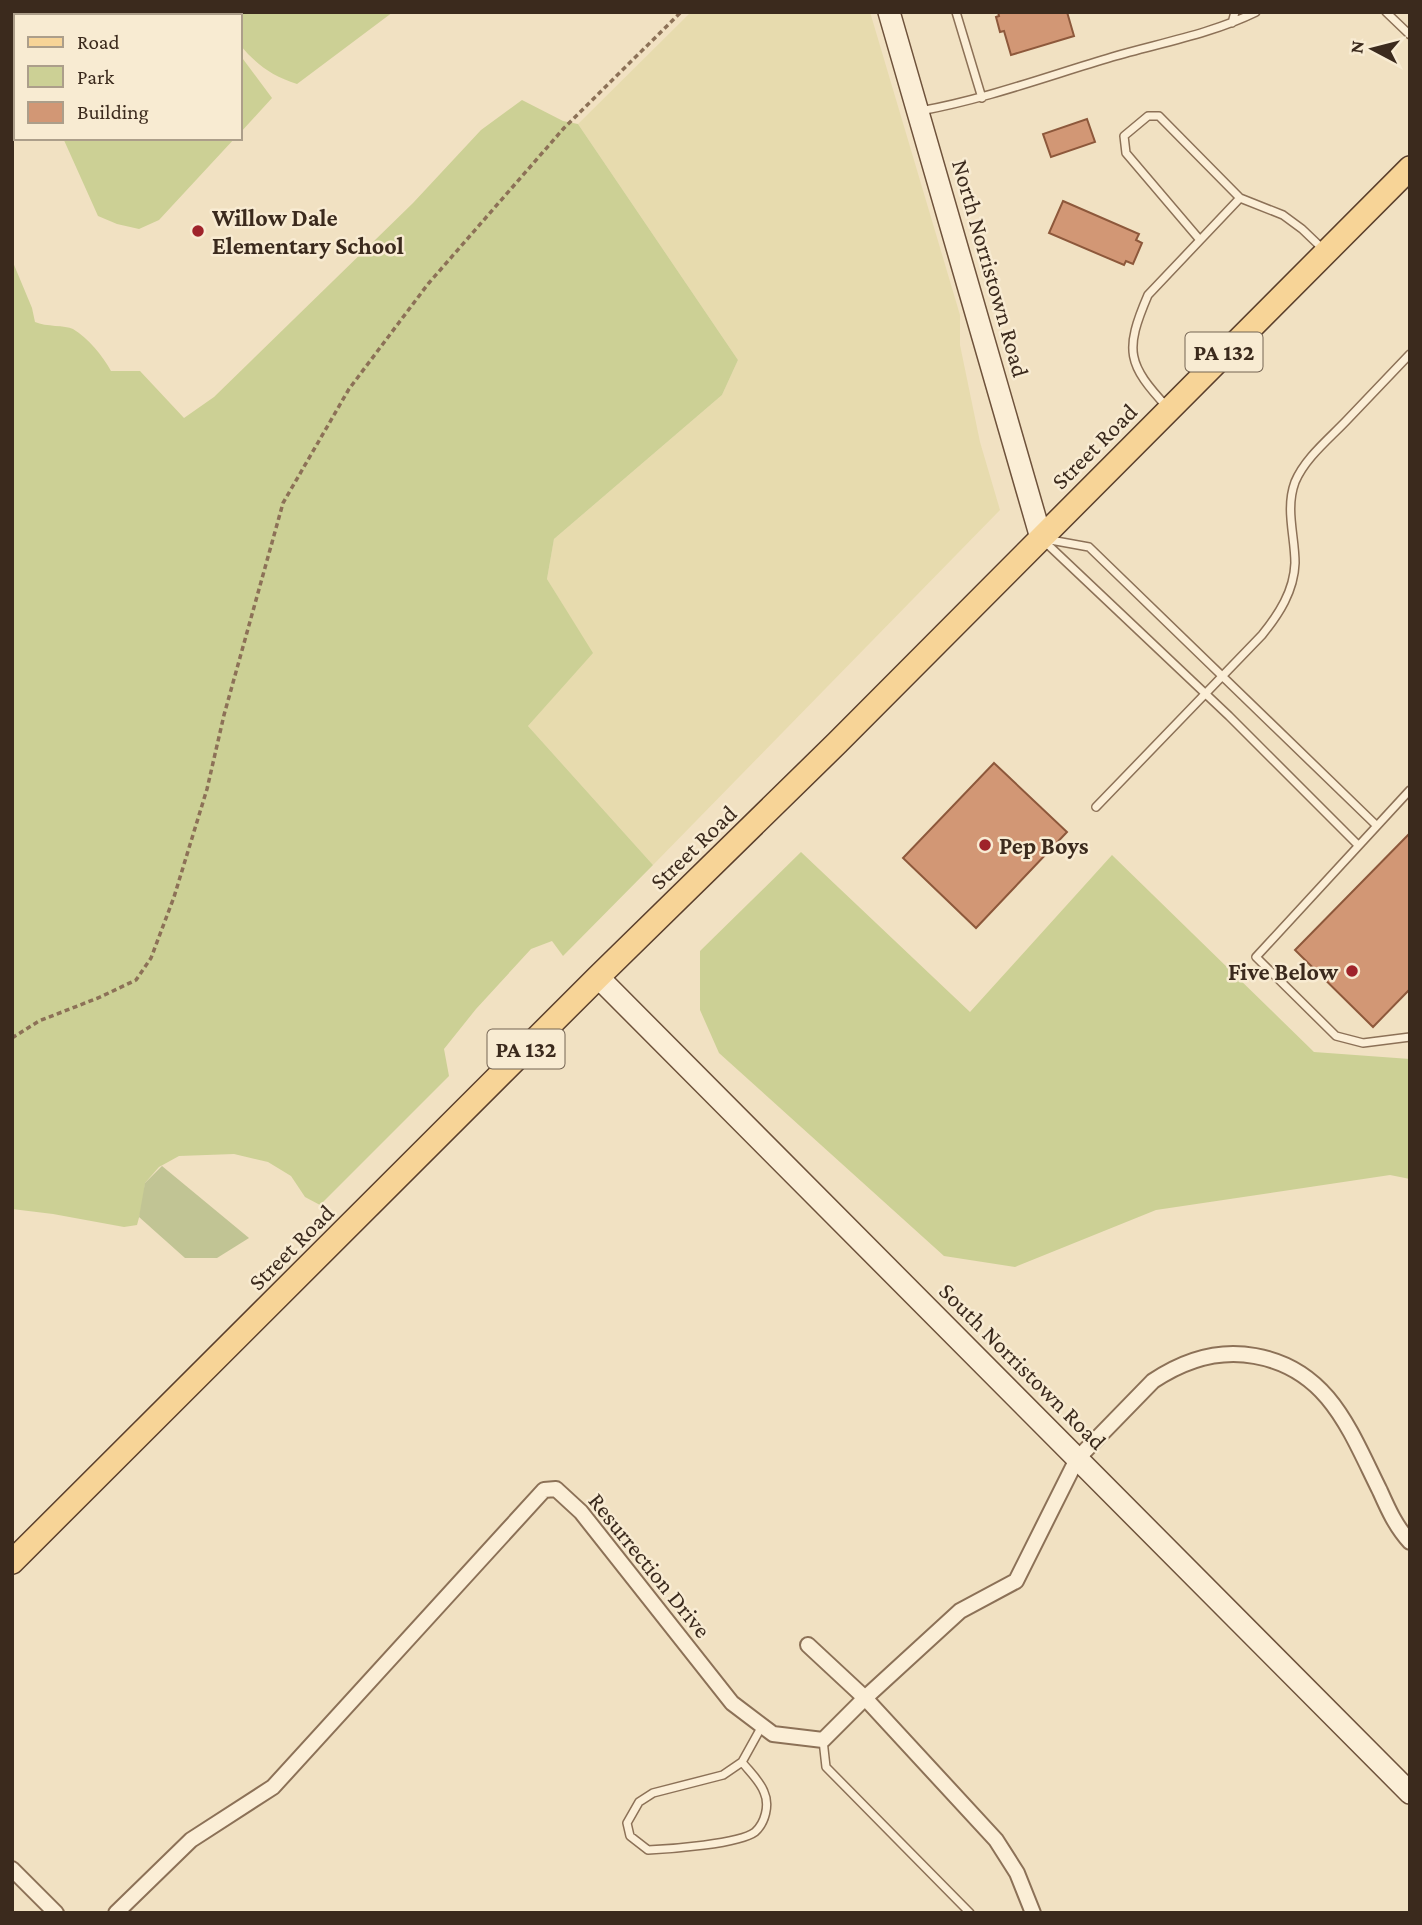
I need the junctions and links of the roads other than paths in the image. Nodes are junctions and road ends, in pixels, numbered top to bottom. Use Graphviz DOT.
graph roads {
  1 [pos="889,12"];
  2 [pos="956,12"];
  3 [pos="1235,12"];
  4 [pos="1256,12"];
  5 [pos="1386,12"];
  6 [pos="1232,23"];
  7 [pos="1410,36"];
  8 [pos="982,98"];
  9 [pos="919,111"];
  10 [pos="1410,168"];
  11 [pos="1240,198"];
  12 [pos="1200,240"];
  13 [pos="1325,251"];
  14 [pos="1410,354"];
  15 [pos="1168,408"];
  16 [pos="1041,538"];
  17 [pos="1221,675"];
  18 [pos="1204,692"];
  19 [pos="1410,790"];
  20 [pos="1096,807"];
  21 [pos="1376,825"];
  22 [pos="1358,845"];
  23 [pos="598,977"];
  24 [pos="1410,1037"];
  25 [pos="1077,1459"];
  26 [pos="1410,1542"];
  27 [pos="12,1562"];
  28 [pos="808,1646"];
  29 [pos="865,1698"];
  30 [pos="762,1726"];
  31 [pos="823,1740"];
  32 [pos="742,1762"];
  33 [pos="1410,1793"];
  34 [pos="12,1869"];
  35 [pos="1032,1912"];
  36 [pos="56,1913"];
  37 [pos="116,1913"];
  38 [pos="970,1913"];
  1 -- 9 [label="street, North Norristown Road"];
  2 -- 8 [label="lane"];
  3 -- 6 [label="lane"];
  4 -- 6 [label="lane"];
  5 -- 7 [label="lane"];
  6 -- 8 [label="lane"];
  8 -- 9 [label="lane"];
  9 -- 16 [label="street, North Norristown Road"];
  10 -- 13 [label="main road, Street Road / PA 132"];
  11 -- 12 [label="lane"];
  11 -- 12 [label="lane"];
  11 -- 13 [label="lane"];
  12 -- 15 [label="lane"];
  13 -- 15 [label="main road, Street Road / PA 132"];
  14 -- 17 [label="lane"];
  15 -- 16 [label="main road, Street Road / PA 132"];
  16 -- 17 [label="lane"];
  16 -- 18 [label="lane"];
  16 -- 23 [label="main road, Street Road / PA 132"];
  17 -- 18 [label="lane"];
  17 -- 21 [label="lane"];
  18 -- 20 [label="lane"];
  18 -- 22 [label="lane"];
  19 -- 21 [label="lane"];
  21 -- 22 [label="lane"];
  22 -- 24 [label="lane"];
  23 -- 25 [label="street, South Norristown Road"];
  23 -- 27 [label="main road, Street Road / PA 132"];
  25 -- 26 [label="street"];
  25 -- 29 [label="street"];
  25 -- 33 [label="street, South Norristown Road"];
  28 -- 29 [label="street"];
  29 -- 31 [label="street"];
  29 -- 35 [label="street"];
  30 -- 31 [label="street, Resurrection Drive"];
  30 -- 32 [label="lane"];
  30 -- 37 [label="street, Resurrection Drive"];
  31 -- 38 [label="lane"];
  32 -- 32 [label="lane"];
  34 -- 36 [label="street"];
}
